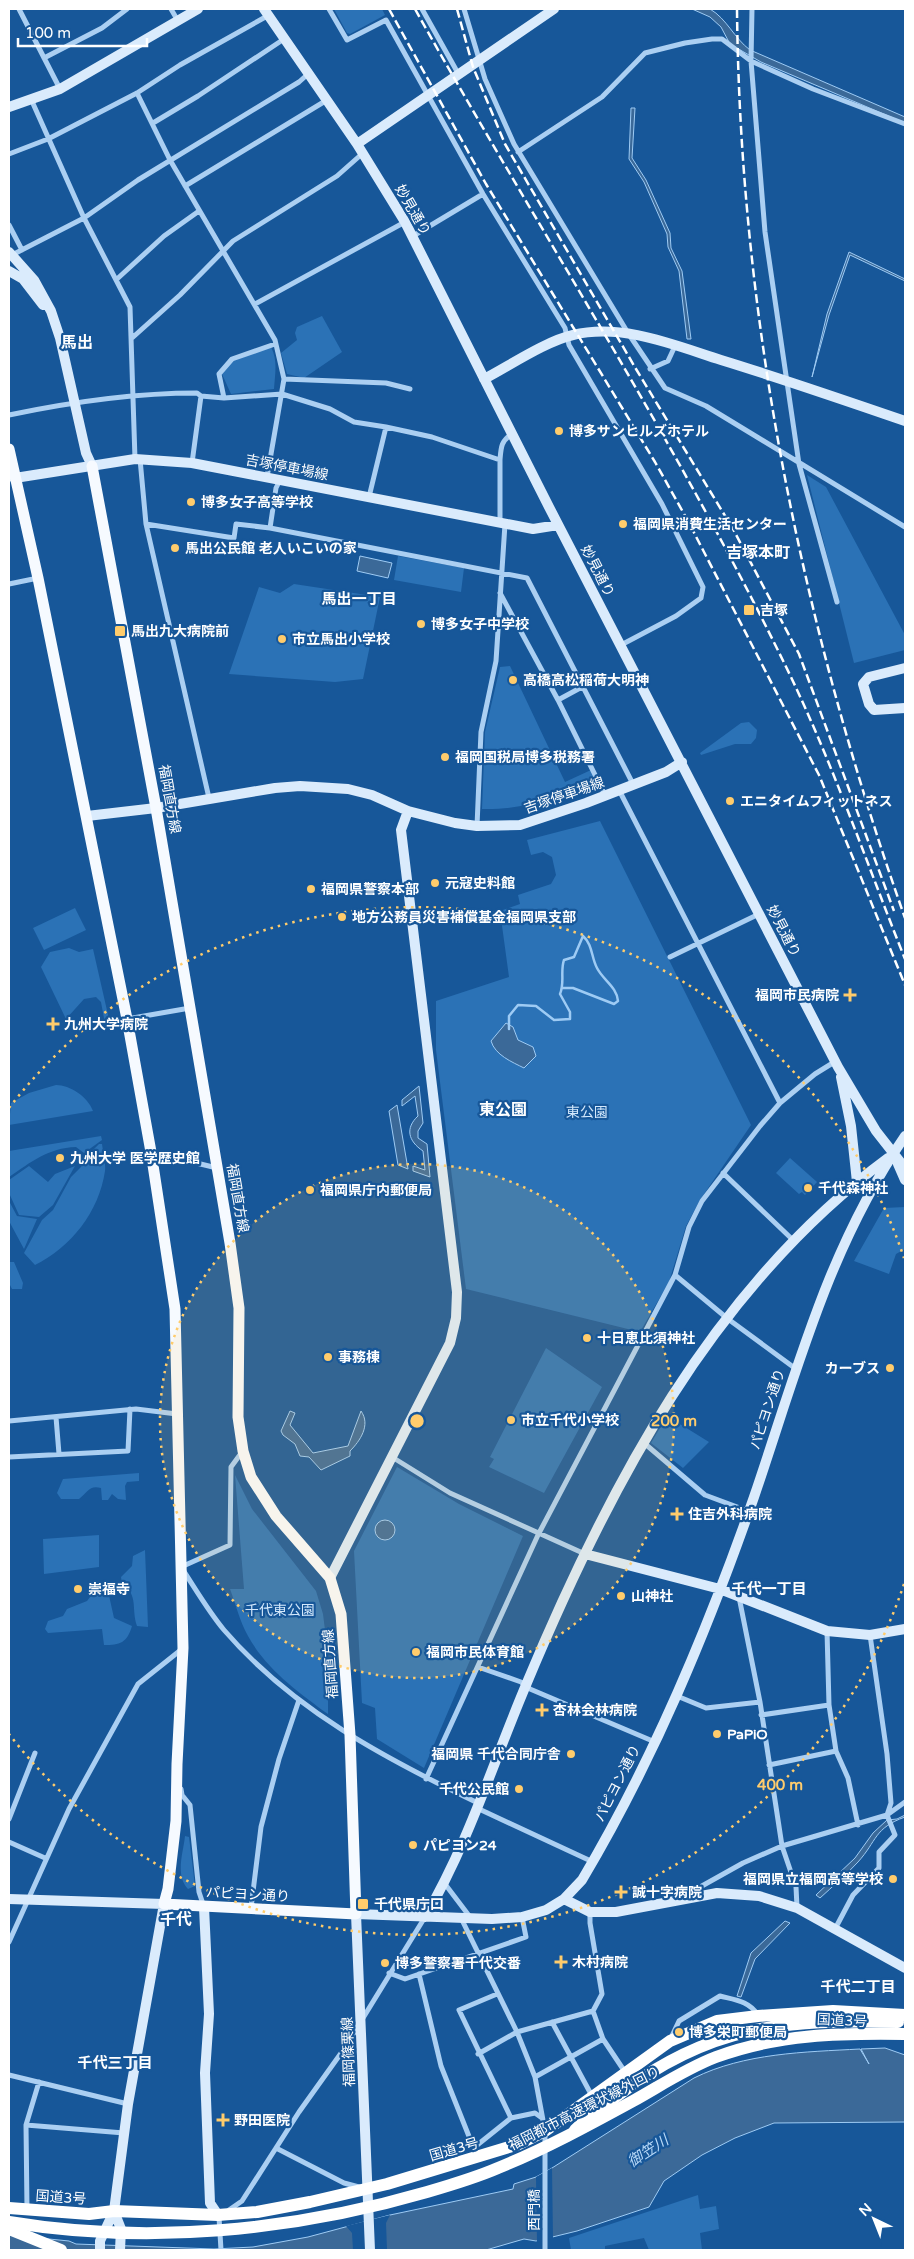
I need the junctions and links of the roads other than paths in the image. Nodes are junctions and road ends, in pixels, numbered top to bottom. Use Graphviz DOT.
graph roads {
  1 [pos="19,9"];
  2 [pos="127,9"];
  3 [pos="171,9"];
  4 [pos="198,9"];
  5 [pos="329,9"];
  6 [pos="422,9"];
  7 [pos="464,9"];
  8 [pos="554,9"];
  9 [pos="752,9"];
  10 [pos="267,12"];
  11 [pos="178,21"];
  12 [pos="285,38"];
  13 [pos="44,58"];
  14 [pos="752,61"];
  15 [pos="479,62"];
  16 [pos="309,73"];
  17 [pos="459,75"];
  18 [pos="60,89"];
  19 [pos="136,93"];
  20 [pos="428,96"];
  21 [pos="31,99"];
  22 [pos="327,100"];
  23 [pos="9,107"];
  24 [pos="153,122"];
  25 [pos="905,124"];
  26 [pos="48,138"];
  27 [pos="360,149"];
  28 [pos="518,152"];
  29 [pos="9,154"];
  30 [pos="170,160"];
  31 [pos="185,186"];
  32 [pos="483,194"];
  33 [pos="199,211"];
  34 [pos="84,218"];
  35 [pos="405,222"];
  36 [pos="9,224"];
  37 [pos="413,236"];
  38 [pos="22,250"];
  39 [pos="224,251"];
  40 [pos="10,253"];
  41 [pos="9,271"];
  42 [pos="117,279"];
  43 [pos="255,304"];
  44 [pos="51,311"];
  45 [pos="628,333"];
  46 [pos="567,337"];
  47 [pos="132,338"];
  48 [pos="275,344"];
  49 [pos="675,346"];
  50 [pos="650,369"];
  51 [pos="284,379"];
  52 [pos="484,379"];
  53 [pos="787,380"];
  54 [pos="410,389"];
  55 [pos="282,394"];
  56 [pos="134,395"];
  57 [pos="200,396"];
  58 [pos="224,398"];
  59 [pos="74,402"];
  60 [pos="9,415"];
  61 [pos="905,421"];
  62 [pos="386,426"];
  63 [pos="512,434"];
  64 [pos="9,449"];
  65 [pos="138,459"];
  66 [pos="500,460"];
  67 [pos="192,463"];
  68 [pos="799,464"];
  69 [pos="92,466"];
  70 [pos="12,476"];
  71 [pos="267,477"];
  72 [pos="280,480"];
  73 [pos="368,497"];
  74 [pos="146,524"];
  75 [pos="503,524"];
  76 [pos="558,525"];
  77 [pos="905,526"];
  78 [pos="270,528"];
  79 [pos="501,573"];
  80 [pos="38,578"];
  81 [pos="9,584"];
  82 [pos="500,593"];
  83 [pos="837,602"];
  84 [pos="621,645"];
  85 [pos="905,668"];
  86 [pos="582,687"];
  87 [pos="558,700"];
  88 [pos="905,708"];
  89 [pos="682,762"];
  90 [pos="633,784"];
  91 [pos="619,790"];
  92 [pos="605,795"];
  93 [pos="209,798"];
  94 [pos="156,808"];
  95 [pos="408,811"];
  96 [pos="87,816"];
  97 [pos="476,826"];
  98 [pos="759,914"];
  99 [pos="699,943"];
  100 [pos="670,958"];
  101 [pos="190,1008"];
  102 [pos="127,1019"];
  103 [pos="837,1064"];
  104 [pos="780,1103"];
  105 [pos="905,1136"];
  106 [pos="151,1152"];
  107 [pos="893,1154"];
  108 [pos="905,1168"];
  109 [pos="218,1169"];
  110 [pos="724,1173"];
  111 [pos="905,1180"];
  112 [pos="857,1182"];
  113 [pos="794,1241"];
  114 [pos="675,1275"];
  115 [pos="728,1319"];
  116 [pos="796,1369"];
  117 [pos="130,1409"];
  118 [pos="178,1415"];
  119 [pos="56,1416"];
  120 [pos="9,1421"];
  121 [pos="644,1443"];
  122 [pos="243,1452"];
  123 [pos="58,1454"];
  124 [pos="9,1457"];
  125 [pos="392,1457"];
  126 [pos="748,1511"];
  127 [pos="538,1535"];
  128 [pos="585,1554"];
  129 [pos="181,1567"];
  130 [pos="330,1578"];
  131 [pos="720,1589"];
  132 [pos="738,1595"];
  133 [pos="905,1629"];
  134 [pos="827,1630"];
  135 [pos="870,1635"];
  136 [pos="183,1648"];
  137 [pos="478,1667"];
  138 [pos="526,1686"];
  139 [pos="677,1696"];
  140 [pos="300,1700"];
  141 [pos="760,1702"];
  142 [pos="829,1705"];
  143 [pos="761,1715"];
  144 [pos="350,1735"];
  145 [pos="655,1742"];
  146 [pos="836,1751"];
  147 [pos="35,1753"];
  148 [pos="177,1764"];
  149 [pos="769,1764"];
  150 [pos="426,1779"];
  151 [pos="905,1802"];
  152 [pos="479,1806"];
  153 [pos="887,1815"];
  154 [pos="9,1819"];
  155 [pos="858,1825"];
  156 [pos="9,1842"];
  157 [pos="782,1846"];
  158 [pos="45,1858"];
  159 [pos="593,1862"];
  160 [pos="444,1884"];
  161 [pos="9,1899"];
  162 [pos="27,1899"];
  163 [pos="564,1899"];
  164 [pos="678,1900"];
  165 [pos="164,1904"];
  166 [pos="204,1906"];
  167 [pos="797,1908"];
  168 [pos="250,1910"];
  169 [pos="590,1912"];
  170 [pos="356,1914"];
  171 [pos="425,1917"];
  172 [pos="522,1917"];
  173 [pos="466,1918"];
  174 [pos="835,1929"];
  175 [pos="9,1942"];
  176 [pos="478,1954"];
  177 [pos="905,1968"];
  178 [pos="389,1973"];
  179 [pos="419,1974"];
  180 [pos="497,1994"];
  181 [pos="593,2011"];
  182 [pos="905,2015"];
  183 [pos="758,2016"];
  184 [pos="361,2020"];
  185 [pos="552,2022"];
  186 [pos="905,2022"];
  187 [pos="517,2032"];
  188 [pos="905,2036"];
  189 [pos="604,2039"];
  190 [pos="673,2045"];
  191 [pos="478,2054"];
  192 [pos="570,2059"];
  193 [pos="625,2072"];
  194 [pos="9,2075"];
  195 [pos="535,2077"];
  196 [pos="39,2082"];
  197 [pos="594,2096"];
  198 [pos="128,2104"];
  199 [pos="511,2118"];
  200 [pos="544,2124"];
  201 [pos="26,2125"];
  202 [pos="124,2133"];
  203 [pos="560,2145"];
  204 [pos="276,2148"];
  205 [pos="475,2154"];
  206 [pos="544,2154"];
  207 [pos="367,2189"];
  208 [pos="368,2206"];
  209 [pos="9,2208"];
  210 [pos="28,2209"];
  211 [pos="114,2211"];
  212 [pos="218,2215"];
  213 [pos="9,2223"];
  214 [pos="9,2229"];
  215 [pos="220,2231"];
  216 [pos="9,2237"];
  217 [pos="120,2240"];
  218 [pos="102,2241"];
  219 [pos="221,2249"];
  220 [pos="545,2249"];
  221 [pos="44,2250"];
  222 [pos="62,2250"];
  223 [pos="370,2250"];
  1 -- 13 [label="street"];
  2 -- 13 [label="street"];
  3 -- 11 [label="street"];
  4 -- 11 [label="street"];
  5 -- 20 [label="street"];
  6 -- 17 [label="street"];
  7 -- 15 [label="street"];
  8 -- 15 [label="street"];
  9 -- 14 [label="street"];
  10 -- 12 [label="street, 妙見通り"];
  10 -- 19 [label="street"];
  11 -- 18 [label="street"];
  12 -- 16 [label="street, 妙見通り"];
  12 -- 24 [label="street"];
  13 -- 18 [label="street"];
  14 -- 25 [label="street"];
  14 -- 28 [label="street"];
  14 -- 53 [label="street"];
  15 -- 17 [label="street"];
  15 -- 28 [label="street"];
  16 -- 22 [label="street, 妙見通り"];
  16 -- 30 [label="street"];
  17 -- 20 [label="street"];
  18 -- 21 [label="street"];
  19 -- 24 [label="street"];
  19 -- 26 [label="street"];
  20 -- 27 [label="street"];
  20 -- 32 [label="street"];
  21 -- 23 [label="street"];
  21 -- 26 [label="street"];
  22 -- 27 [label="street, 妙見通り"];
  22 -- 31 [label="street"];
  24 -- 30 [label="street"];
  26 -- 29 [label="street"];
  26 -- 34 [label="street"];
  27 -- 35 [label="street, 妙見通り"];
  27 -- 39 [label="street"];
  28 -- 45 [label="street"];
  30 -- 31 [label="street"];
  30 -- 34 [label="street"];
  31 -- 33 [label="street"];
  32 -- 37 [label="street"];
  32 -- 46 [label="street"];
  33 -- 39 [label="street"];
  33 -- 42 [label="street"];
  34 -- 38 [label="street"];
  34 -- 42 [label="street"];
  35 -- 37 [label="street, 妙見通り"];
  35 -- 43 [label="street"];
  36 -- 38 [label="street"];
  37 -- 52 [label="street, 妙見通り"];
  38 -- 40 [label="street"];
  39 -- 43 [label="street"];
  39 -- 47 [label="street"];
  40 -- 44 [label="street"];
  41 -- 44 [label="street"];
  42 -- 47 [label="street"];
  43 -- 48 [label="street"];
  44 -- 59 [label="street"];
  45 -- 46 [label="street"];
  45 -- 49 [label="street"];
  45 -- 50 [label="street"];
  46 -- 52 [label="street"];
  46 -- 84 [label="street"];
  47 -- 56 [label="street"];
  48 -- 51 [label="street"];
  48 -- 58 [label="street"];
  49 -- 50 [label="street"];
  49 -- 53 [label="street"];
  50 -- 68 [label="street"];
  51 -- 54 [label="street"];
  51 -- 55 [label="street"];
  52 -- 63 [label="street, 妙見通り"];
  53 -- 61 [label="street"];
  53 -- 68 [label="street"];
  55 -- 58 [label="street"];
  55 -- 62 [label="street"];
  55 -- 71 [label="street"];
  56 -- 57 [label="street"];
  56 -- 59 [label="street"];
  56 -- 65 [label="street"];
  57 -- 58 [label="street"];
  57 -- 67 [label="street"];
  59 -- 60 [label="street"];
  59 -- 69 [label="street"];
  62 -- 66 [label="street"];
  62 -- 73 [label="street"];
  63 -- 66 [label="street"];
  63 -- 76 [label="street, 妙見通り"];
  64 -- 70 [label="main road"];
  65 -- 67 [label="street, 吉塚停車場線"];
  65 -- 69 [label="street, 吉塚停車場線"];
  65 -- 74 [label="street"];
  66 -- 75 [label="street"];
  67 -- 71 [label="street, 吉塚停車場線"];
  68 -- 77 [label="street"];
  68 -- 83 [label="street"];
  69 -- 70 [label="street, 吉塚停車場線"];
  69 -- 94 [label="main road, 福岡直方線"];
  70 -- 80 [label="main road"];
  71 -- 72 [label="street, 吉塚停車場線"];
  72 -- 73 [label="street, 吉塚停車場線"];
  72 -- 78 [label="street"];
  73 -- 75 [label="street, 吉塚停車場線"];
  74 -- 78 [label="street"];
  74 -- 93 [label="street"];
  75 -- 76 [label="street, 吉塚停車場線"];
  75 -- 79 [label="street"];
  76 -- 84 [label="street, 妙見通り"];
  78 -- 79 [label="street"];
  79 -- 82 [label="street"];
  79 -- 86 [label="street"];
  80 -- 81 [label="street"];
  80 -- 96 [label="main road"];
  82 -- 87 [label="street"];
  82 -- 97 [label="street"];
  84 -- 89 [label="street, 妙見通り"];
  85 -- 88 [label="street"];
  86 -- 87 [label="street"];
  86 -- 90 [label="street"];
  87 -- 92 [label="street"];
  89 -- 90 [label="street, 吉塚停車場線"];
  89 -- 98 [label="street, 妙見通り"];
  90 -- 91 [label="street, 吉塚停車場線"];
  91 -- 92 [label="street, 吉塚停車場線"];
  91 -- 99 [label="street"];
  92 -- 97 [label="street, 吉塚停車場線"];
  93 -- 94 [label="street, 吉塚停車場線"];
  93 -- 95 [label="street, 吉塚停車場線"];
  94 -- 96 [label="street, 吉塚停車場線"];
  94 -- 101 [label="main road, 福岡直方線"];
  95 -- 97 [label="street, 吉塚停車場線"];
  95 -- 125 [label="street"];
  96 -- 102 [label="main road"];
  98 -- 99 [label="street"];
  98 -- 103 [label="street, 妙見通り"];
  99 -- 100 [label="street"];
  99 -- 104 [label="street"];
  101 -- 102 [label="street"];
  101 -- 109 [label="main road, 福岡直方線"];
  102 -- 106 [label="main road"];
  103 -- 104 [label="street"];
  103 -- 107 [label="street, 妙見通り"];
  103 -- 112 [label="street"];
  104 -- 110 [label="street"];
  105 -- 107 [label="street"];
  106 -- 109 [label="street"];
  106 -- 118 [label="main road"];
  107 -- 108 [label="street, 妙見通り"];
  107 -- 111 [label="street, 妙見通り"];
  107 -- 112 [label="street"];
  107 -- 116 [label="street, パピヨン通り"];
  109 -- 122 [label="main road, 福岡直方線"];
  110 -- 113 [label="street"];
  110 -- 114 [label="street"];
  112 -- 113 [label="street"];
  113 -- 115 [label="street"];
  114 -- 115 [label="street"];
  114 -- 127 [label="street"];
  115 -- 116 [label="street"];
  115 -- 121 [label="street"];
  116 -- 126 [label="street, パピヨン通り"];
  117 -- 118 [label="street"];
  117 -- 119 [label="street"];
  117 -- 123 [label="street"];
  118 -- 129 [label="main road"];
  119 -- 120 [label="street"];
  119 -- 123 [label="street"];
  121 -- 126 [label="street"];
  121 -- 128 [label="street"];
  122 -- 129 [label="street"];
  122 -- 130 [label="main road, 福岡直方線"];
  123 -- 124 [label="street"];
  125 -- 127 [label="street"];
  125 -- 130 [label="street"];
  126 -- 131 [label="street, パピヨン通り"];
  127 -- 128 [label="street"];
  127 -- 137 [label="street"];
  128 -- 131 [label="street"];
  128 -- 138 [label="street"];
  129 -- 136 [label="main road"];
  129 -- 140 [label="street"];
  130 -- 144 [label="main road, 福岡直方線"];
  131 -- 132 [label="street"];
  131 -- 139 [label="street, パピヨン通り"];
  132 -- 134 [label="street"];
  132 -- 141 [label="street"];
  133 -- 135 [label="street"];
  134 -- 135 [label="street"];
  134 -- 142 [label="street"];
  135 -- 153 [label="street"];
  136 -- 148 [label="main road"];
  136 -- 158 [label="street"];
  137 -- 138 [label="street"];
  137 -- 150 [label="street"];
  138 -- 145 [label="street"];
  138 -- 152 [label="street"];
  139 -- 141 [label="street"];
  139 -- 145 [label="street, パピヨン通り"];
  140 -- 144 [label="street"];
  140 -- 168 [label="street"];
  141 -- 143 [label="street"];
  142 -- 143 [label="street"];
  142 -- 146 [label="street"];
  143 -- 149 [label="street"];
  144 -- 150 [label="street"];
  144 -- 170 [label="main road, 福岡直方線"];
  145 -- 159 [label="street, パピヨン通り"];
  146 -- 149 [label="street"];
  146 -- 155 [label="street"];
  147 -- 154 [label="street"];
  148 -- 165 [label="main road"];
  148 -- 166 [label="street"];
  149 -- 157 [label="street"];
  150 -- 152 [label="street"];
  151 -- 153 [label="street"];
  152 -- 159 [label="street"];
  152 -- 160 [label="street"];
  153 -- 155 [label="street"];
  153 -- 174 [label="street"];
  155 -- 157 [label="street"];
  156 -- 158 [label="street"];
  157 -- 164 [label="street"];
  157 -- 167 [label="street"];
  158 -- 162 [label="street"];
  159 -- 163 [label="street, パピヨン通り"];
  160 -- 171 [label="street"];
  160 -- 173 [label="street, 西門橋"];
  161 -- 162 [label="street, パピヨン通り"];
  162 -- 165 [label="street, パピヨン通り"];
  162 -- 175 [label="street"];
  163 -- 169 [label="street"];
  163 -- 172 [label="street, パピヨン通り"];
  164 -- 167 [label="street"];
  164 -- 169 [label="street"];
  165 -- 166 [label="main road, パピヨン通り"];
  165 -- 198 [label="street"];
  166 -- 168 [label="main road, パピヨン通り"];
  166 -- 212 [label="street"];
  167 -- 174 [label="street"];
  168 -- 170 [label="main road, パピヨン通り"];
  169 -- 181 [label="street"];
  170 -- 171 [label="street, パピヨン通り"];
  170 -- 184 [label="street, 福岡篠栗線"];
  171 -- 173 [label="street, パピヨン通り"];
  171 -- 178 [label="street"];
  172 -- 173 [label="street, パピヨン通り"];
  172 -- 176 [label="street"];
  173 -- 176 [label="street, 西門橋"];
  174 -- 177 [label="street"];
  176 -- 179 [label="street"];
  176 -- 180 [label="street, 西門橋"];
  178 -- 179 [label="street"];
  178 -- 184 [label="street"];
  179 -- 205 [label="street"];
  180 -- 187 [label="street, 西門橋"];
  180 -- 191 [label="street"];
  181 -- 185 [label="street"];
  181 -- 189 [label="street"];
  182 -- 183 [label="highway, 国道3号"];
  183 -- 190 [label="highway, 国道3号"];
  183 -- 190 [label="street"];
  184 -- 204 [label="street"];
  184 -- 207 [label="street, 福岡篠栗線"];
  185 -- 187 [label="street"];
  185 -- 192 [label="street"];
  186 -- 190 [label="highway"];
  186 -- 203 [label="highway"];
  187 -- 191 [label="street"];
  187 -- 195 [label="street, 西門橋"];
  188 -- 203 [label="highway, 国道3号"];
  188 -- 213 [label="highway, 福岡都市高速環状線外回り, bridge"];
  188 -- 213 [label="highway, bridge"];
  189 -- 192 [label="street"];
  189 -- 193 [label="street"];
  190 -- 193 [label="highway, 国道3号"];
  190 -- 197 [label="highway"];
  191 -- 199 [label="street"];
  192 -- 195 [label="street"];
  192 -- 197 [label="street"];
  193 -- 197 [label="highway, 国道3号"];
  194 -- 196 [label="street"];
  195 -- 200 [label="street, 西門橋"];
  196 -- 198 [label="street"];
  196 -- 201 [label="street"];
  197 -- 200 [label="highway, 国道3号"];
  198 -- 202 [label="street"];
  199 -- 200 [label="street"];
  199 -- 205 [label="street"];
  200 -- 205 [label="highway, 国道3号"];
  200 -- 206 [label="street, 西門橋"];
  201 -- 202 [label="street"];
  201 -- 210 [label="street"];
  202 -- 211 [label="street"];
  203 -- 206 [label="highway, 国道3号"];
  204 -- 207 [label="street"];
  204 -- 212 [label="street"];
  205 -- 207 [label="highway, 国道3号"];
  206 -- 208 [label="highway, 国道3号"];
  206 -- 220 [label="street, 西門橋"];
  207 -- 208 [label="street, 福岡篠栗線"];
  207 -- 212 [label="highway, 国道3号"];
  208 -- 215 [label="highway, 国道3号"];
  208 -- 223 [label="street, 福岡篠栗線"];
  209 -- 210 [label="highway, 国道3号"];
  210 -- 211 [label="highway, 国道3号"];
  211 -- 212 [label="highway, 国道3号"];
  211 -- 217 [label="street"];
  211 -- 218 [label="street"];
  212 -- 215 [label="street"];
  213 -- 218 [label="highway, 国道3号"];
  214 -- 222 [label="highway"];
  215 -- 217 [label="highway, 国道3号"];
  215 -- 219 [label="street"];
  216 -- 221 [label="highway"];
  217 -- 218 [label="highway, 国道3号"];
}
